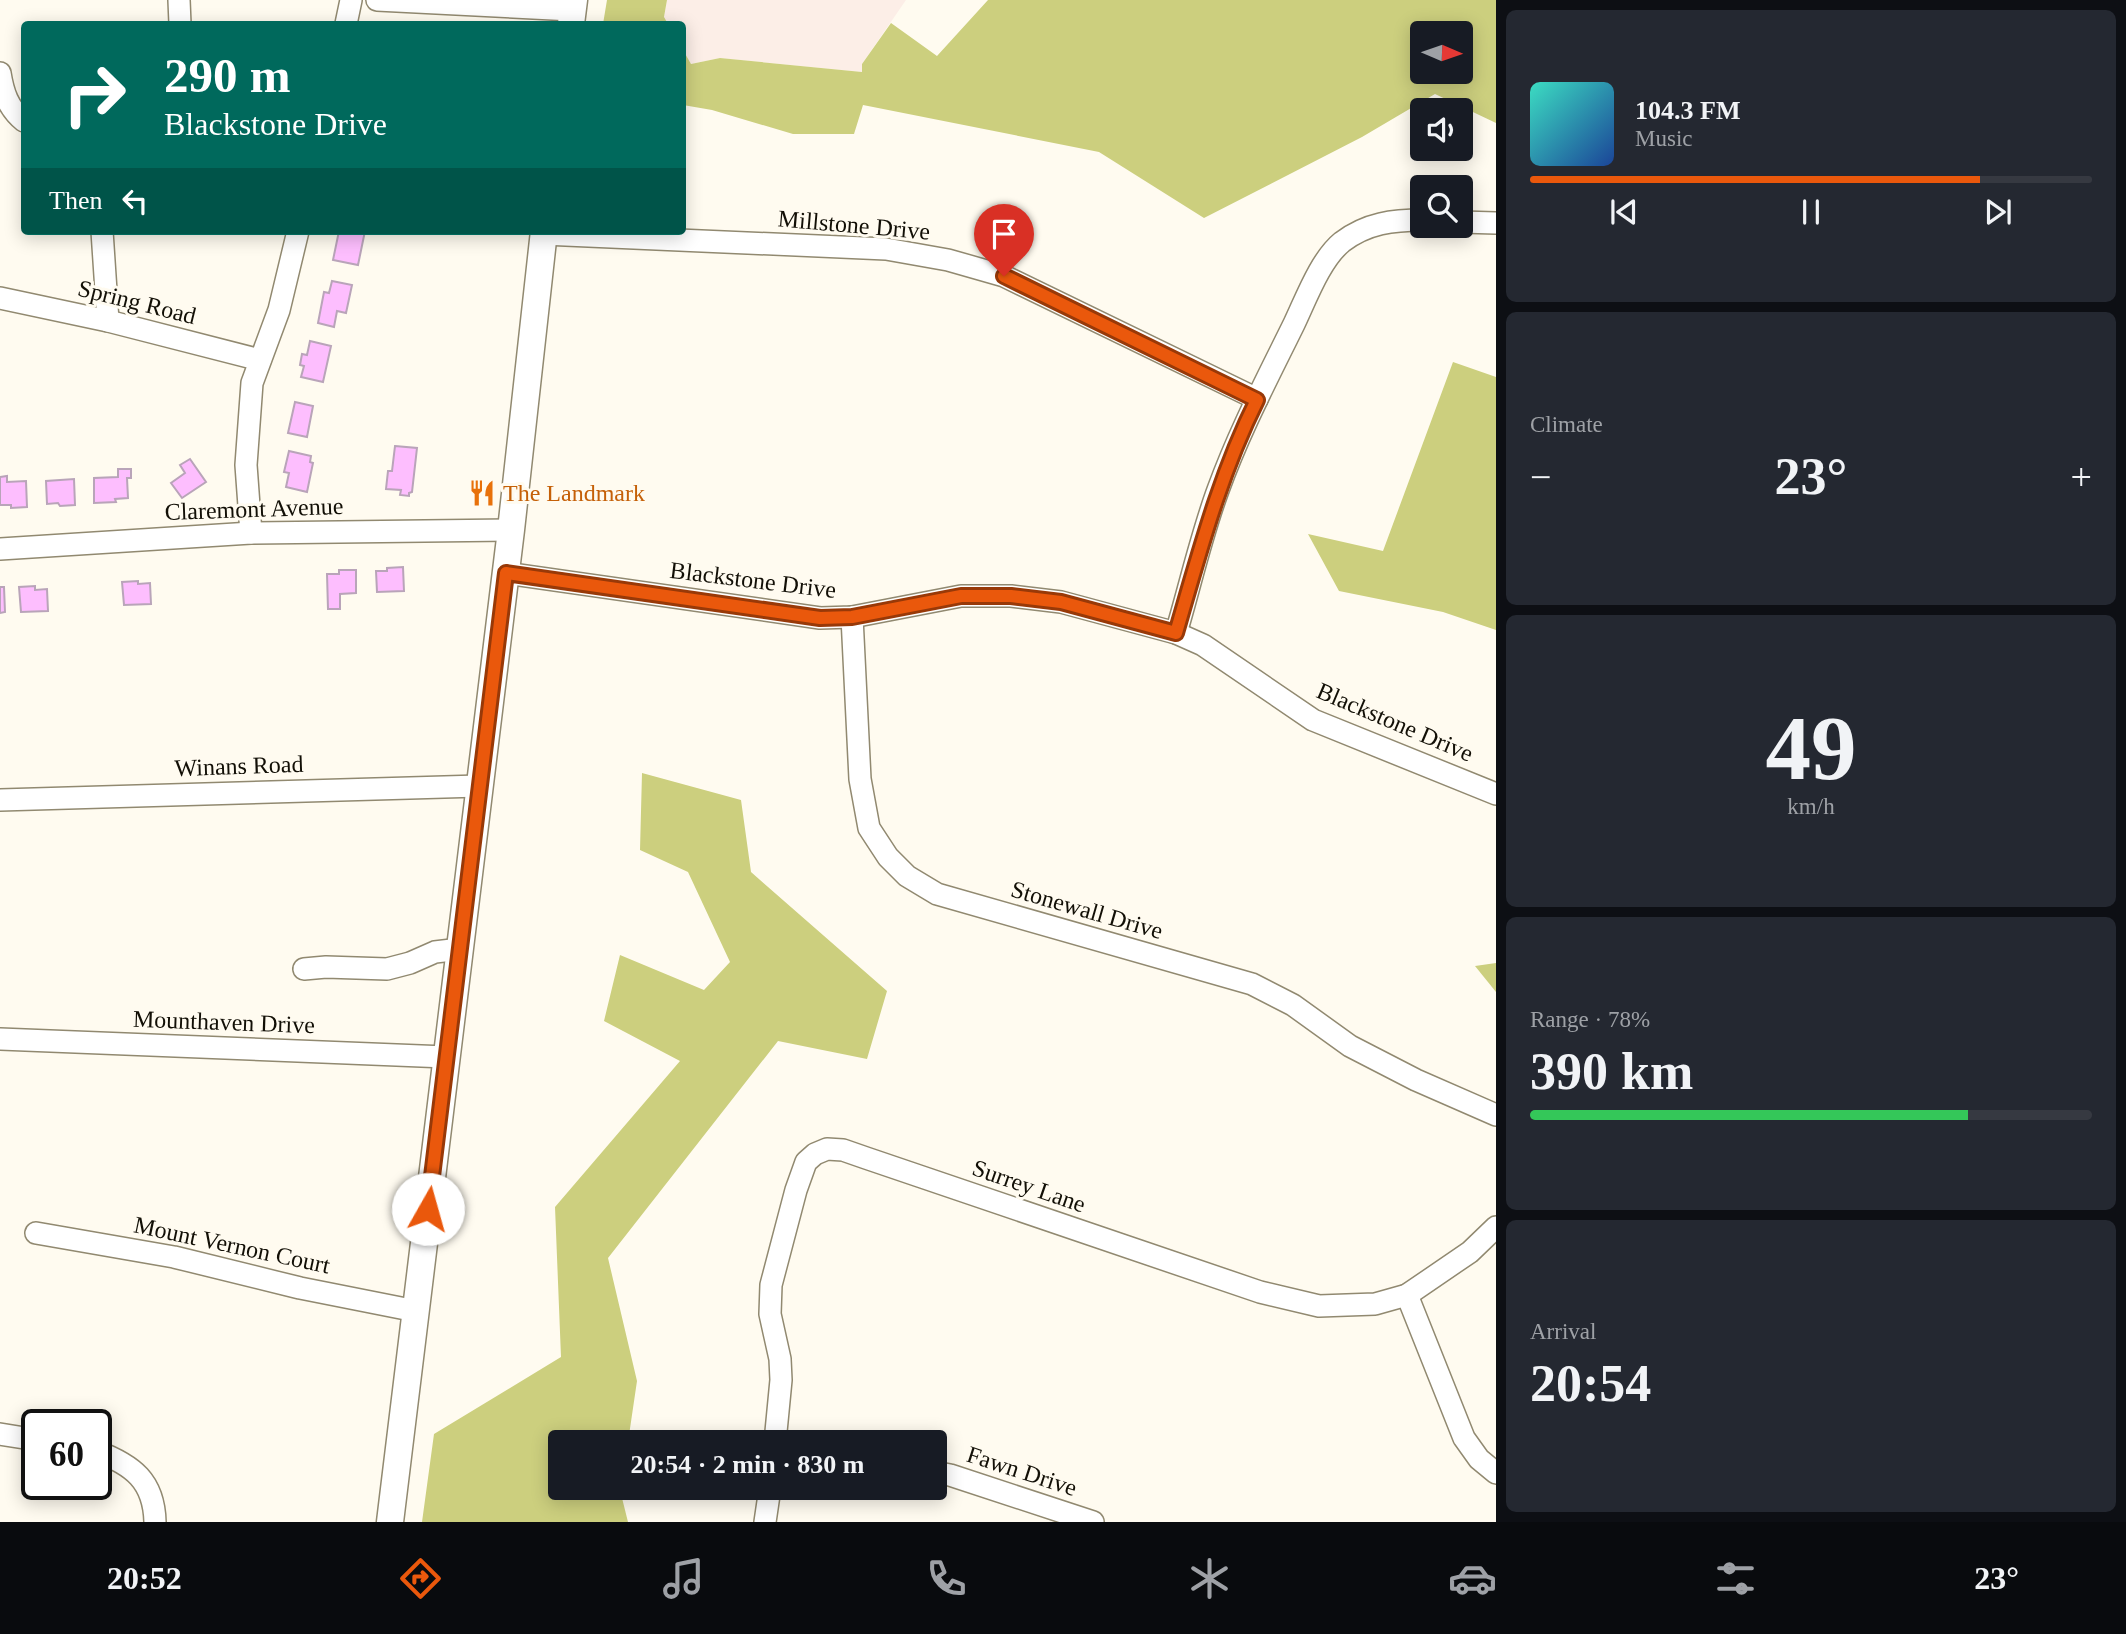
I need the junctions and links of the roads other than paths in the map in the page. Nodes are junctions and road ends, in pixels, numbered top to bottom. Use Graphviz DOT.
graph roads {
  1 [pos="178,0"];
  2 [pos="351,0"];
  3 [pos="377,0"];
  4 [pos="572,12"];
  5 [pos="180,21"];
  6 [pos="347,21"];
  7 [pos="0,73"];
  8 [pos="21,118"];
  9 [pos="1410,221"];
  10 [pos="1473,222"];
  11 [pos="1496,223"];
  12 [pos="102,235"];
  13 [pos="297,235"];
  14 [pos="543,235"];
  15 [pos="604,235"];
  16 [pos="0,298"];
  17 [pos="108,321"];
  18 [pos="260,360"];
  19 [pos="1257,400"];
  20 [pos="511,530"];
  21 [pos="251,533"];
  22 [pos="0,549"];
  23 [pos="506,573"];
  24 [pos="852,617"];
  25 [pos="1176,633"];
  26 [pos="480,786"];
  27 [pos="1496,793"];
  28 [pos="0,800"];
  29 [pos="460,949"];
  30 [pos="304,969"];
  31 [pos="0,1039"];
  32 [pos="446,1057"];
  33 [pos="1496,1115"];
  34 [pos="1496,1227"];
  35 [pos="36,1233"];
  36 [pos="1407,1295"];
  37 [pos="416,1311"];
  38 [pos="776,1430"];
  39 [pos="0,1434"];
  40 [pos="21,1437"];
  41 [pos="112,1457"];
  42 [pos="1496,1473"];
  43 [pos="947,1474"];
  44 [pos="768,1500"];
  45 [pos="1058,1517"];
  46 [pos="155,1522"];
  47 [pos="390,1522"];
  48 [pos="765,1522"];
  49 [pos="1093,1522"];
  1 -- 5 [label="street"];
  2 -- 6 [label="street"];
  3 -- 4 [label="street"];
  7 -- 8 [label="street"];
  9 -- 19 [label="street"];
  10 -- 11 [label="street"];
  12 -- 17 [label="street"];
  13 -- 18 [label="street"];
  14 -- 20 [label="main road"];
  15 -- 19 [label="street, Millstone Drive"];
  16 -- 17 [label="street, Spring Road"];
  17 -- 18 [label="street, Spring Road"];
  18 -- 21 [label="street"];
  19 -- 25 [label="street"];
  20 -- 21 [label="street, Claremont Avenue"];
  20 -- 23 [label="main road"];
  21 -- 22 [label="street, Claremont Avenue"];
  23 -- 24 [label="street, Blackstone Drive"];
  23 -- 26 [label="main road"];
  24 -- 25 [label="street, Blackstone Drive"];
  24 -- 33 [label="street, Stonewall Drive"];
  25 -- 27 [label="street, Blackstone Drive"];
  26 -- 28 [label="street, Winans Road"];
  26 -- 29 [label="main road"];
  29 -- 30 [label="street"];
  29 -- 32 [label="main road"];
  31 -- 32 [label="street, Mounthaven Drive"];
  32 -- 37 [label="main road"];
  34 -- 36 [label="street, Surrey Lane"];
  35 -- 37 [label="street, Mount Vernon Court"];
  36 -- 38 [label="street, Surrey Lane"];
  36 -- 42 [label="street"];
  37 -- 47 [label="main road"];
  39 -- 40 [label="street"];
  41 -- 46 [label="street"];
  43 -- 45 [label="street, Fawn Drive"];
  44 -- 48 [label="street"];
  45 -- 49 [label="street, Fawn Drive"];
}
